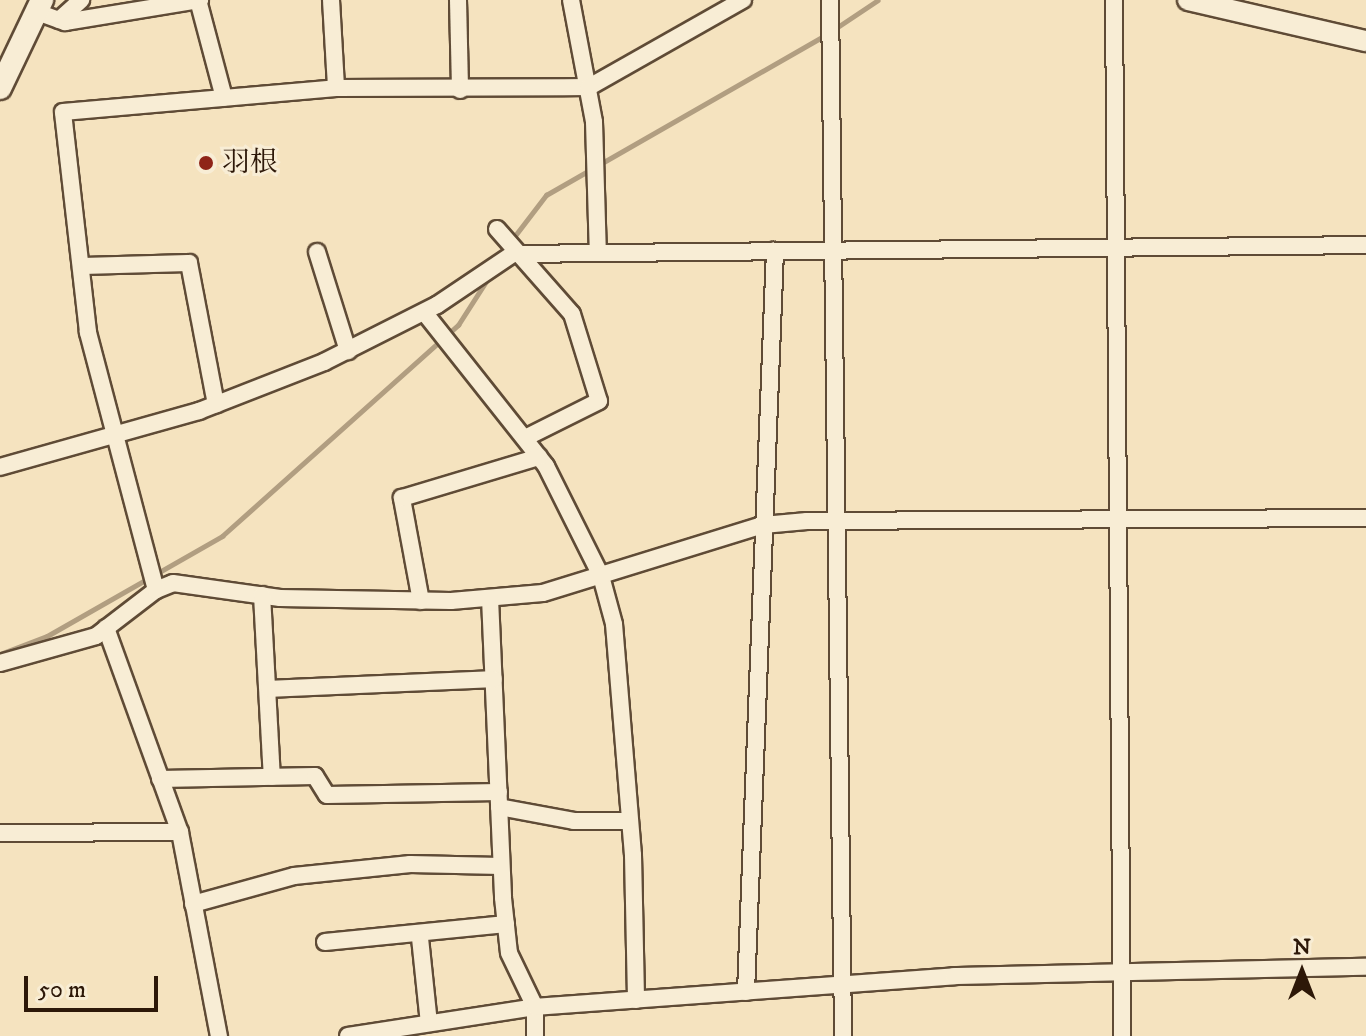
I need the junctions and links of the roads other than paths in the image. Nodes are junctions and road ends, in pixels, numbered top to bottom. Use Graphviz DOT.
graph roads {
  1 [pos="81,0"];
  2 [pos="198,0"];
  3 [pos="331,0"];
  4 [pos="458,0"];
  5 [pos="571,0"];
  6 [pos="743,0"];
  7 [pos="830,0"];
  8 [pos="1114,0"];
  9 [pos="1188,0"];
  10 [pos="40,6"];
  11 [pos="59,20"];
  12 [pos="1366,41"];
  13 [pos="589,87"];
  14 [pos="0,88"];
  15 [pos="336,88"];
  16 [pos="460,90"];
  17 [pos="224,98"];
  18 [pos="497,229"];
  19 [pos="1366,245"];
  20 [pos="1117,248"];
  21 [pos="775,251"];
  22 [pos="836,251"];
  23 [pos="317,252"];
  24 [pos="598,253"];
  25 [pos="513,254"];
  26 [pos="82,266"];
  27 [pos="424,312"];
  28 [pos="348,351"];
  29 [pos="216,404"];
  30 [pos="111,437"];
  31 [pos="525,438"];
  32 [pos="539,457"];
  33 [pos="0,467"];
  34 [pos="1366,518"];
  35 [pos="1118,519"];
  36 [pos="840,521"];
  37 [pos="763,525"];
  38 [pos="601,576"];
  39 [pos="156,590"];
  40 [pos="262,595"];
  41 [pos="490,598"];
  42 [pos="421,601"];
  43 [pos="106,628"];
  44 [pos="0,663"];
  45 [pos="494,679"];
  46 [pos="269,689"];
  47 [pos="272,777"];
  48 [pos="160,779"];
  49 [pos="499,799"];
  50 [pos="629,821"];
  51 [pos="180,832"];
  52 [pos="0,833"];
  53 [pos="501,866"];
  54 [pos="193,904"];
  55 [pos="506,924"];
  56 [pos="420,938"];
  57 [pos="325,942"];
  58 [pos="1366,967"];
  59 [pos="1121,968"];
  60 [pos="844,985"];
  61 [pos="746,992"];
  62 [pos="636,1000"];
  63 [pos="535,1007"];
  64 [pos="429,1023"];
  65 [pos="219,1036"];
  66 [pos="348,1036"];
  67 [pos="535,1036"];
  68 [pos="843,1036"];
  69 [pos="1122,1036"];
  1 -- 11 [label="street"];
  2 -- 11 [label="street"];
  2 -- 17 [label="street"];
  3 -- 15 [label="street"];
  4 -- 16 [label="street"];
  5 -- 13 [label="street"];
  6 -- 13 [label="street"];
  7 -- 22 [label="street"];
  8 -- 20 [label="street"];
  9 -- 12 [label="street"];
  10 -- 11 [label="street"];
  10 -- 14 [label="main road"];
  13 -- 16 [label="street"];
  13 -- 24 [label="street"];
  15 -- 16 [label="street"];
  15 -- 17 [label="street"];
  17 -- 26 [label="street"];
  18 -- 25 [label="street"];
  19 -- 20 [label="street"];
  20 -- 22 [label="street"];
  20 -- 35 [label="street"];
  21 -- 22 [label="street"];
  21 -- 24 [label="street"];
  21 -- 37 [label="street"];
  22 -- 36 [label="street"];
  23 -- 28 [label="street"];
  24 -- 25 [label="street"];
  25 -- 27 [label="street"];
  25 -- 31 [label="street"];
  26 -- 29 [label="street"];
  26 -- 30 [label="street"];
  27 -- 28 [label="street"];
  27 -- 31 [label="street"];
  28 -- 29 [label="street"];
  29 -- 30 [label="street"];
  30 -- 33 [label="street"];
  30 -- 39 [label="street"];
  31 -- 32 [label="street"];
  32 -- 38 [label="street"];
  32 -- 42 [label="street"];
  34 -- 35 [label="street"];
  35 -- 36 [label="street"];
  35 -- 59 [label="street"];
  36 -- 37 [label="street"];
  36 -- 60 [label="street"];
  37 -- 38 [label="street"];
  37 -- 61 [label="street"];
  38 -- 41 [label="street"];
  38 -- 50 [label="street"];
  39 -- 40 [label="street"];
  39 -- 43 [label="street"];
  40 -- 42 [label="street"];
  40 -- 46 [label="street"];
  41 -- 42 [label="street"];
  41 -- 45 [label="street"];
  43 -- 44 [label="street"];
  43 -- 48 [label="street"];
  45 -- 46 [label="street"];
  45 -- 49 [label="street"];
  46 -- 47 [label="street"];
  47 -- 48 [label="street"];
  47 -- 49 [label="street"];
  48 -- 51 [label="street"];
  49 -- 50 [label="street"];
  49 -- 53 [label="street"];
  50 -- 62 [label="street"];
  51 -- 52 [label="street"];
  51 -- 54 [label="street"];
  53 -- 54 [label="street"];
  53 -- 55 [label="street"];
  54 -- 65 [label="street"];
  55 -- 56 [label="street"];
  55 -- 63 [label="street"];
  56 -- 57 [label="street"];
  56 -- 64 [label="street"];
  58 -- 59 [label="street"];
  59 -- 60 [label="street"];
  59 -- 69 [label="street"];
  60 -- 61 [label="street"];
  60 -- 68 [label="street"];
  61 -- 62 [label="street"];
  62 -- 63 [label="street"];
  63 -- 64 [label="street"];
  63 -- 67 [label="street"];
  64 -- 66 [label="street"];
}
